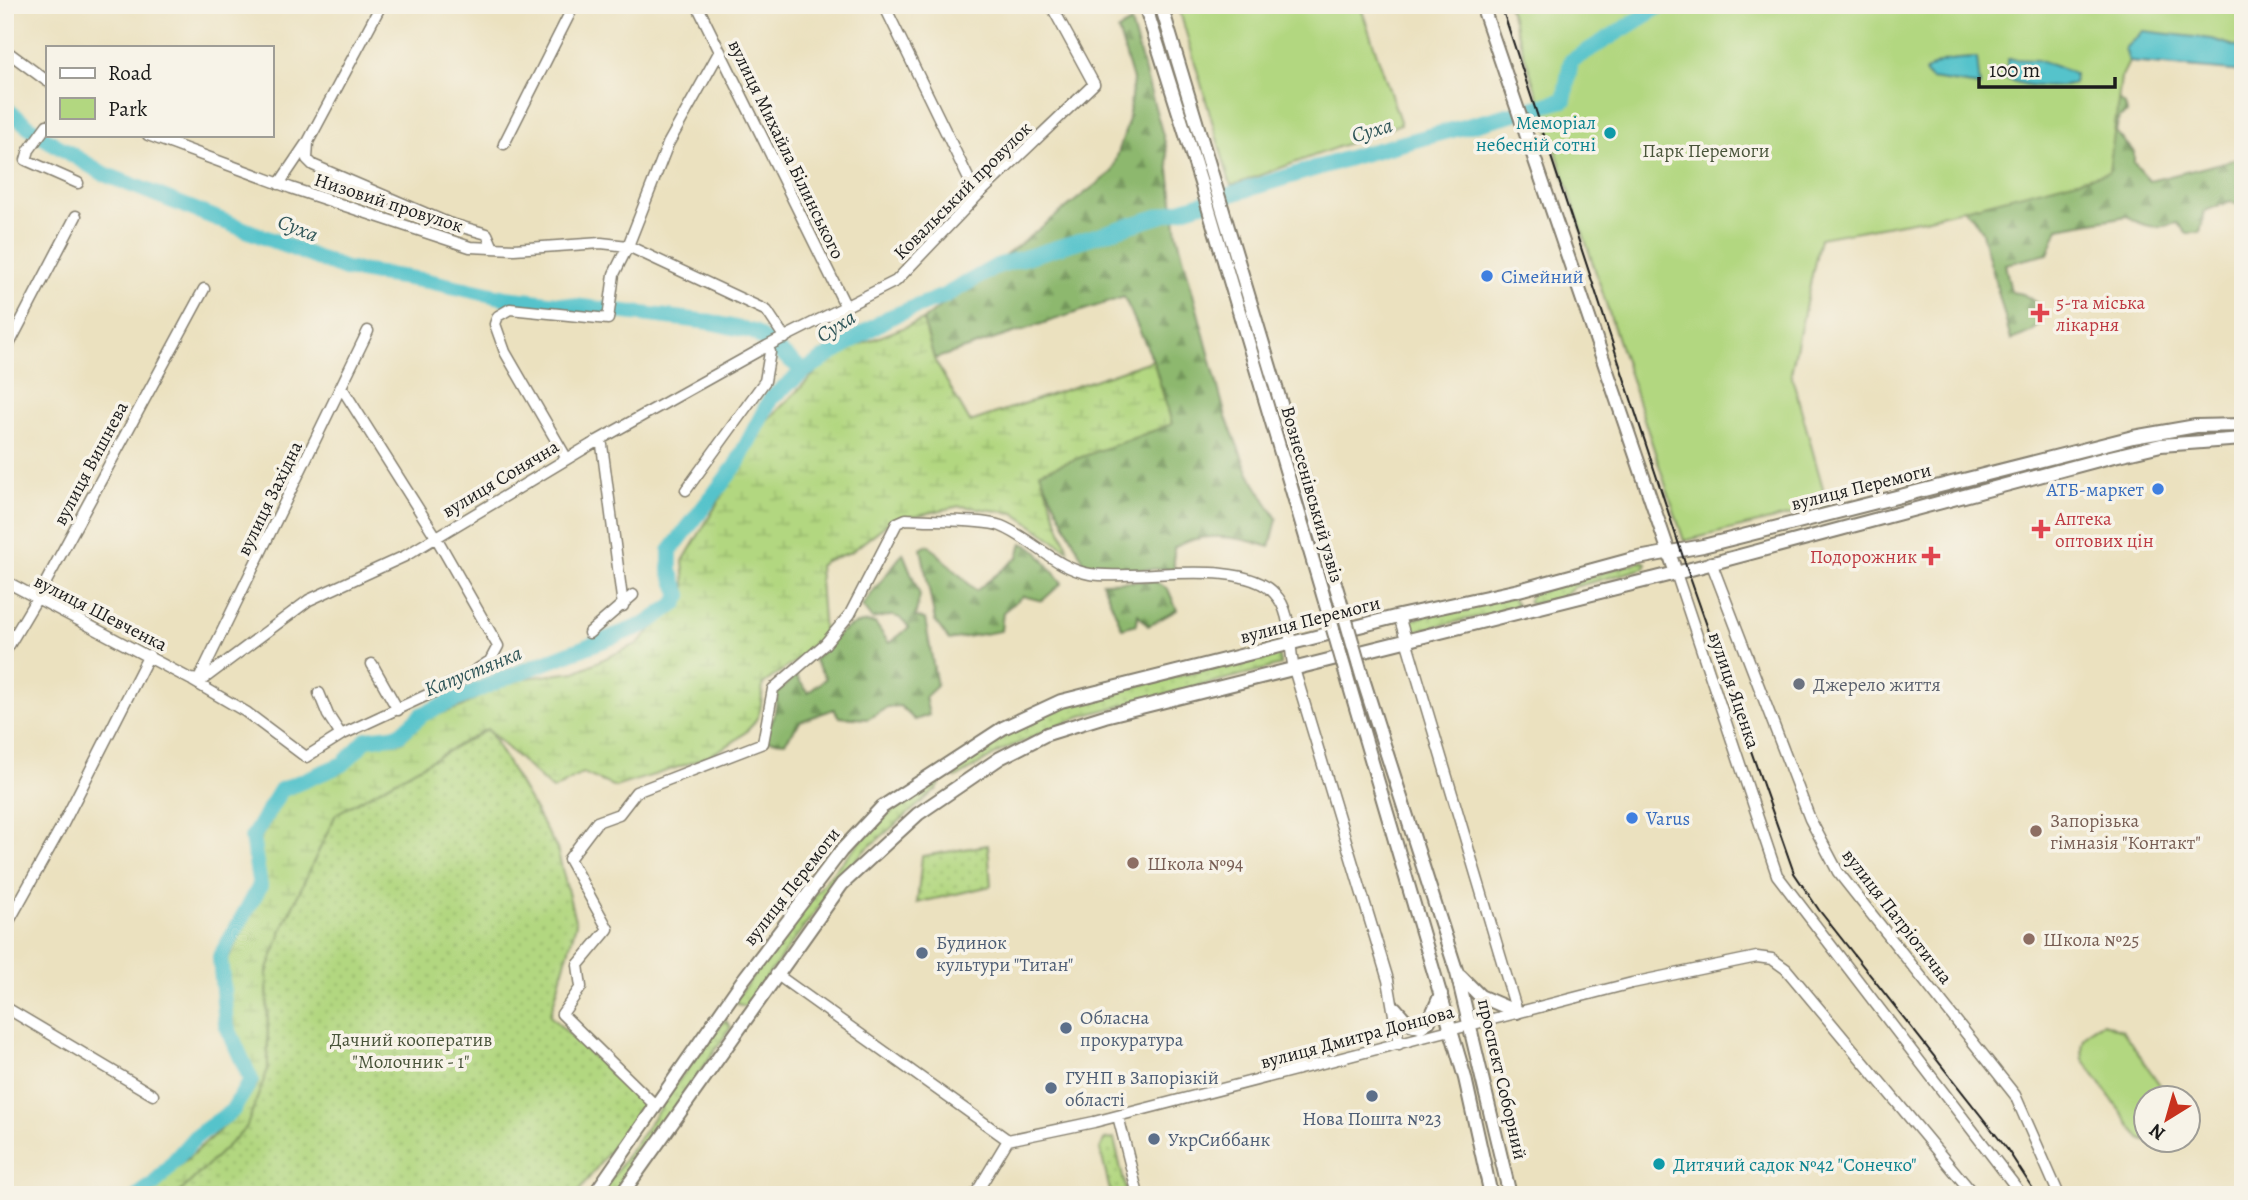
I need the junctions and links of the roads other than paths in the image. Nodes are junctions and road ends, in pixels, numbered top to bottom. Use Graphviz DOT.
graph roads {
  1 [pos="381,5"];
  2 [pos="574,5"];
  3 [pos="698,5"];
  4 [pos="884,5"];
  5 [pos="1051,5"];
  6 [pos="1145,5"];
  7 [pos="1161,5"];
  8 [pos="1482,5"];
  9 [pos="5,50"];
  10 [pos="720,51"];
  11 [pos="46,80"];
  12 [pos="42,132"];
  13 [pos="151,136"];
  14 [pos="308,142"];
  15 [pos="504,144"];
  16 [pos="1207,182"];
  17 [pos="78,183"];
  18 [pos="279,184"];
  19 [pos="977,196"];
  20 [pos="76,216"];
  21 [pos="1219,222"];
  22 [pos="628,246"];
  23 [pos="493,248"];
  24 [pos="204,289"];
  25 [pos="846,307"];
  26 [pos="368,331"];
  27 [pos="782,339"];
  28 [pos="767,346"];
  29 [pos="5,352"];
  30 [pos="342,388"];
  31 [pos="2243,425"];
  32 [pos="2243,439"];
  33 [pos="597,441"];
  34 [pos="567,458"];
  35 [pos="686,491"];
  36 [pos="1844,509"];
  37 [pos="1849,528"];
  38 [pos="435,537"];
  39 [pos="1669,552"];
  40 [pos="1711,562"];
  41 [pos="1676,573"];
  42 [pos="5,581"];
  43 [pos="1519,590"];
  44 [pos="632,595"];
  45 [pos="36,598"];
  46 [pos="623,606"];
  47 [pos="1526,611"];
  48 [pos="1399,616"];
  49 [pos="589,633"];
  50 [pos="1406,639"];
  51 [pos="1288,646"];
  52 [pos="5,652"];
  53 [pos="149,655"];
  54 [pos="372,664"];
  55 [pos="1294,669"];
  56 [pos="190,679"];
  57 [pos="202,680"];
  58 [pos="319,693"];
  59 [pos="398,710"];
  60 [pos="341,735"];
  61 [pos="938,769"];
  62 [pos="952,791"];
  63 [pos="5,928"];
  64 [pos="1457,972"];
  65 [pos="776,974"];
  66 [pos="1441,994"];
  67 [pos="5,1007"];
  68 [pos="724,1008"];
  69 [pos="1395,1009"];
  70 [pos="1517,1012"];
  71 [pos="743,1020"];
  72 [pos="1470,1024"];
  73 [pos="1420,1027"];
  74 [pos="1451,1029"];
  75 [pos="1399,1044"];
  76 [pos="153,1095"];
  77 [pos="656,1105"];
  78 [pos="1118,1116"];
  79 [pos="1008,1140"];
  80 [pos="594,1195"];
  81 [pos="621,1195"];
  82 [pos="975,1195"];
  83 [pos="1138,1195"];
  84 [pos="1491,1195"];
  85 [pos="1510,1195"];
  86 [pos="1974,1195"];
  87 [pos="2022,1195"];
  88 [pos="2059,1195"];
  1 -- 14 [label="street"];
  2 -- 15 [label="street"];
  3 -- 10 [label="street, вулиця Михайла Білинського"];
  4 -- 19 [label="street"];
  5 -- 19 [label="street, Ковальський провулок"];
  6 -- 16 [label="main road, Вознесенівський узвіз"];
  7 -- 16 [label="main road, Вознесенівський узвіз"];
  8 -- 39 [label="main road, вулиця Яценка"];
  9 -- 11 [label="street"];
  10 -- 22 [label="street"];
  10 -- 25 [label="street, вулиця Михайла Білинського"];
  12 -- 17 [label="street"];
  13 -- 18 [label="street, Низовий провулок"];
  14 -- 18 [label="street"];
  14 -- 23 [label="street"];
  16 -- 21 [label="main road, Вознесенівський узвіз"];
  18 -- 23 [label="street, Низовий провулок"];
  19 -- 25 [label="street, Ковальський провулок"];
  20 -- 29 [label="street"];
  21 -- 64 [label="main road, Вознесенівський узвіз, bridge"];
  21 -- 66 [label="main road, Вознесенівський узвіз, bridge"];
  22 -- 23 [label="street, Низовий провулок"];
  22 -- 27 [label="street"];
  22 -- 34 [label="street"];
  24 -- 45 [label="street, вулиця Вишнева"];
  25 -- 27 [label="street, вулиця Сонячна"];
  26 -- 30 [label="street, вулиця Західна"];
  27 -- 28 [label="street, вулиця Сонячна"];
  28 -- 33 [label="street, вулиця Сонячна"];
  28 -- 35 [label="street"];
  30 -- 38 [label="street"];
  30 -- 57 [label="street, вулиця Західна"];
  31 -- 36 [label="main road, вулиця Перемоги"];
  32 -- 37 [label="main road, вулиця Перемоги"];
  33 -- 34 [label="street, вулиця Сонячна"];
  33 -- 46 [label="street"];
  34 -- 38 [label="street, вулиця Сонячна"];
  36 -- 37 [label="main road"];
  36 -- 39 [label="main road, вулиця Перемоги"];
  37 -- 40 [label="main road, вулиця Перемоги"];
  38 -- 57 [label="street, вулиця Сонячна"];
  38 -- 59 [label="street"];
  39 -- 41 [label="main road, вулиця Яценка"];
  39 -- 43 [label="main road, вулиця Перемоги"];
  40 -- 41 [label="main road, вулиця Перемоги"];
  40 -- 88 [label="street, вулиця Патріотична"];
  41 -- 47 [label="main road, вулиця Перемоги"];
  41 -- 87 [label="street, вулиця Яценка"];
  42 -- 45 [label="street, вулиця Шевченка"];
  43 -- 47 [label="main road"];
  43 -- 48 [label="main road, вулиця Перемоги"];
  44 -- 46 [label="street"];
  45 -- 52 [label="street, вулиця Вишнева"];
  45 -- 53 [label="street, вулиця Шевченка"];
  46 -- 49 [label="street"];
  47 -- 50 [label="main road, вулиця Перемоги"];
  48 -- 50 [label="street"];
  48 -- 51 [label="main road, вулиця Перемоги"];
  50 -- 55 [label="main road, вулиця Перемоги"];
  50 -- 70 [label="street"];
  51 -- 55 [label="street"];
  51 -- 61 [label="main road, вулиця Перемоги"];
  51 -- 77 [label="street"];
  53 -- 56 [label="street, вулиця Шевченка"];
  53 -- 63 [label="street"];
  54 -- 59 [label="street"];
  55 -- 62 [label="main road, вулиця Перемоги"];
  55 -- 69 [label="street"];
  56 -- 57 [label="street"];
  56 -- 60 [label="street"];
  58 -- 60 [label="street"];
  59 -- 60 [label="street"];
  61 -- 62 [label="main road"];
  61 -- 68 [label="main road, вулиця Перемоги"];
  62 -- 65 [label="main road, вулиця Перемоги"];
  64 -- 70 [label="main road"];
  64 -- 72 [label="main road, проспект Соборний"];
  65 -- 71 [label="main road, вулиця Перемоги"];
  65 -- 79 [label="street"];
  66 -- 73 [label="main road"];
  66 -- 74 [label="main road, проспект Соборний"];
  67 -- 76 [label="street"];
  68 -- 71 [label="main road"];
  68 -- 77 [label="main road, вулиця Перемоги"];
  69 -- 73 [label="main road"];
  69 -- 75 [label="street"];
  70 -- 72 [label="street, вулиця Дмитра Донцова"];
  70 -- 86 [label="street, вулиця Дмитра Донцова"];
  71 -- 81 [label="main road, вулиця Перемоги"];
  72 -- 74 [label="street, вулиця Дмитра Донцова"];
  72 -- 85 [label="main road, проспект Соборний"];
  73 -- 75 [label="street"];
  74 -- 75 [label="street, вулиця Дмитра Донцова"];
  74 -- 84 [label="main road, проспект Соборний"];
  75 -- 78 [label="street, вулиця Дмитра Донцова"];
  77 -- 80 [label="main road, вулиця Перемоги"];
  78 -- 79 [label="street, вулиця Дмитра Донцова"];
  78 -- 83 [label="street"];
  79 -- 82 [label="street"];
}
